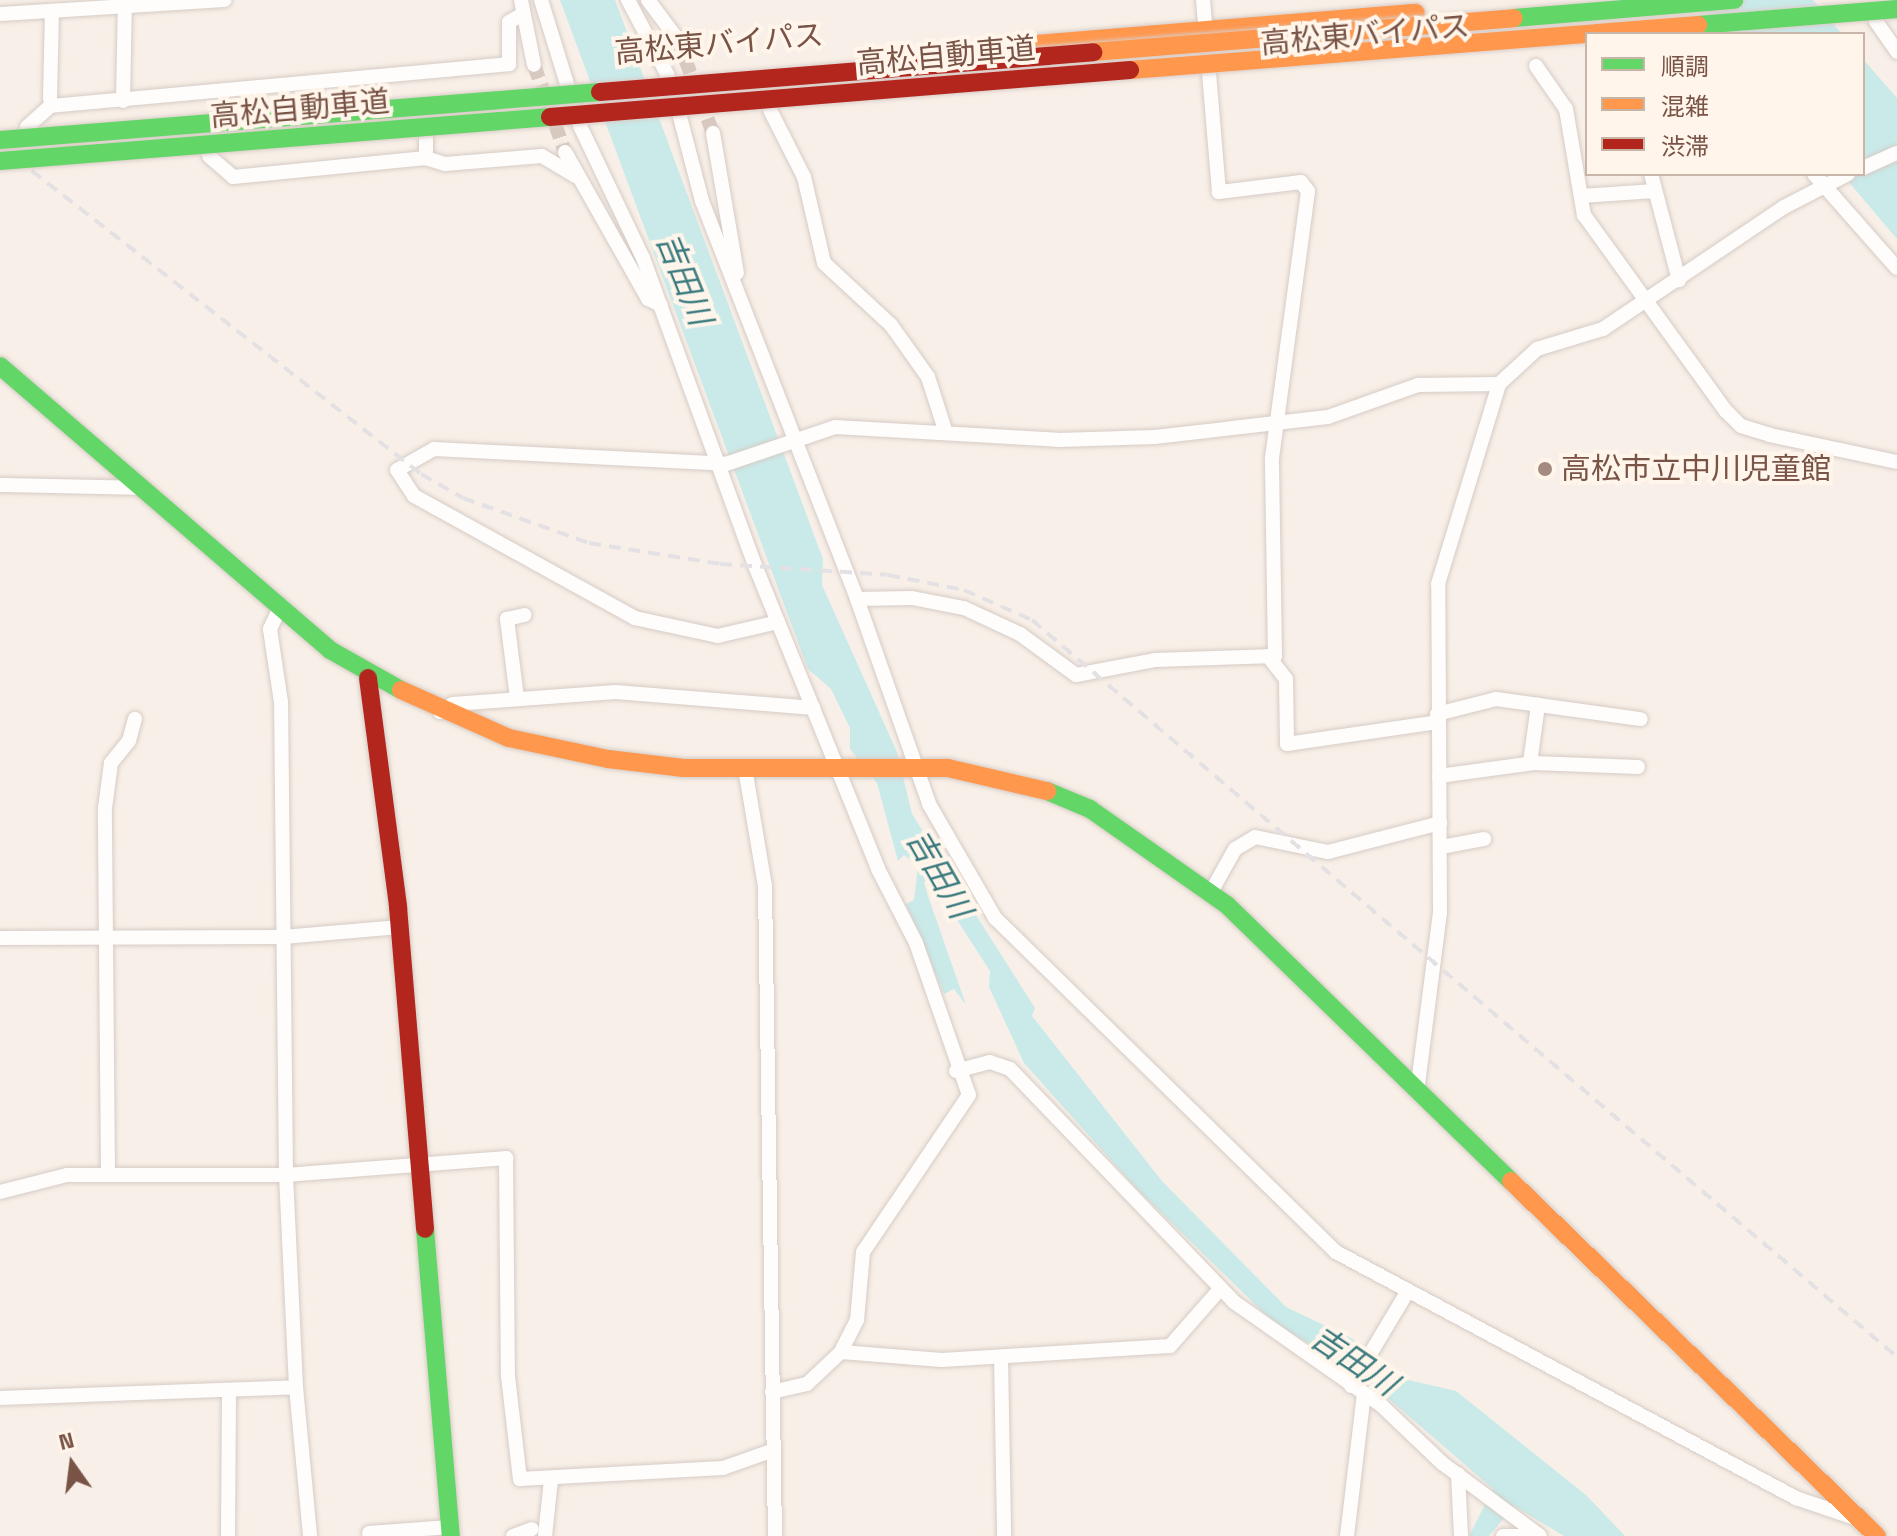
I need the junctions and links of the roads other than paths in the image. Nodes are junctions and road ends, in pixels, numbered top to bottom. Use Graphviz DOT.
graph roads {
  1 [pos="223,0"];
  2 [pos="541,0"];
  3 [pos="628,0"];
  4 [pos="648,0"];
  5 [pos="1203,0"];
  6 [pos="1587,0"];
  7 [pos="1663,0"];
  8 [pos="1734,0"];
  9 [pos="125,6"];
  10 [pos="522,7"];
  11 [pos="1897,9"];
  12 [pos="52,12"];
  13 [pos="0,14"];
  14 [pos="1897,18"];
  15 [pos="1867,21"];
  16 [pos="1205,29"];
  17 [pos="1610,32"];
  18 [pos="1688,32"];
  19 [pos="1743,32"];
  20 [pos="1585,34"];
  21 [pos="678,40"];
  22 [pos="1585,45"];
  23 [pos="1897,52"];
  24 [pos="534,65"];
  25 [pos="1536,66"];
  26 [pos="1209,75"];
  27 [pos="662,77"];
  28 [pos="415,78"];
  29 [pos="576,85"];
  30 [pos="416,98"];
  31 [pos="50,99"];
  32 [pos="123,101"];
  33 [pos="770,110"];
  34 [pos="673,118"];
  35 [pos="588,126"];
  36 [pos="27,127"];
  37 [pos="0,130"];
  38 [pos="713,133"];
  39 [pos="426,138"];
  40 [pos="0,140"];
  41 [pos="565,152"];
  42 [pos="1897,153"];
  43 [pos="209,156"];
  44 [pos="426,158"];
  45 [pos="1582,159"];
  46 [pos="0,161"];
  47 [pos="1865,167"];
  48 [pos="0,172"];
  49 [pos="575,176"];
  50 [pos="1651,176"];
  51 [pos="1817,176"];
  52 [pos="1844,176"];
  53 [pos="1828,184"];
  54 [pos="1655,191"];
  55 [pos="1581,196"];
  56 [pos="1897,268"];
  57 [pos="1679,280"];
  58 [pos="1646,303"];
  59 [pos="661,305"];
  60 [pos="748,324"];
  61 [pos="0,366"];
  62 [pos="1499,384"];
  63 [pos="1276,423"];
  64 [pos="946,433"];
  65 [pos="789,441"];
  66 [pos="1897,462"];
  67 [pos="722,463"];
  68 [pos="0,485"];
  69 [pos="140,488"];
  70 [pos="857,599"];
  71 [pos="279,610"];
  72 [pos="525,615"];
  73 [pos="778,622"];
  74 [pos="1268,656"];
  75 [pos="368,678"];
  76 [pos="517,698"];
  77 [pos="1538,705"];
  78 [pos="813,708"];
  79 [pos="440,712"];
  80 [pos="1437,718"];
  81 [pos="135,719"];
  82 [pos="1641,719"];
  83 [pos="1530,763"];
  84 [pos="915,766"];
  85 [pos="841,767"];
  86 [pos="1638,767"];
  87 [pos="745,768"];
  88 [pos="1439,776"];
  89 [pos="1440,823"];
  90 [pos="1484,839"];
  91 [pos="1441,847"];
  92 [pos="1211,892"];
  93 [pos="400,927"];
  94 [pos="283,937"];
  95 [pos="0,938"];
  96 [pos="110,938"];
  97 [pos="956,1071"];
  98 [pos="1417,1092"];
  99 [pos="420,1162"];
  100 [pos="108,1173"];
  101 [pos="286,1175"];
  102 [pos="0,1192"];
  103 [pos="1220,1289"];
  104 [pos="1406,1294"];
  105 [pos="841,1352"];
  106 [pos="1001,1357"];
  107 [pos="296,1387"];
  108 [pos="229,1390"];
  109 [pos="1358,1390"];
  110 [pos="772,1392"];
  111 [pos="0,1398"];
  112 [pos="771,1451"];
  113 [pos="1463,1478"];
  114 [pos="551,1480"];
  115 [pos="1859,1520"];
  116 [pos="450,1532"];
  117 [pos="539,1532"];
  118 [pos="369,1533"];
  119 [pos="228,1536"];
  120 [pos="310,1536"];
  121 [pos="513,1536"];
  122 [pos="775,1536"];
  123 [pos="1004,1536"];
  124 [pos="1347,1536"];
  125 [pos="1461,1536"];
  126 [pos="1503,1536"];
  127 [pos="1530,1536"];
  128 [pos="1540,1536"];
  129 [pos="1877,1536"];
  1 -- 9 [label="street"];
  2 -- 29 [label="street"];
  3 -- 27 [label="street"];
  4 -- 21 [label="street"];
  5 -- 16 [label="street"];
  6 -- 16 [label="main road, 高松東バイパス"];
  7 -- 18 [label="street"];
  8 -- 40 [label="main road, 高松自動車道, bridge"];
  9 -- 12 [label="street"];
  9 -- 32 [label="street"];
  10 -- 24 [label="street"];
  10 -- 28 [label="street"];
  11 -- 17 [label="main road, 高松自動車道, bridge"];
  12 -- 13 [label="street"];
  12 -- 31 [label="street"];
  14 -- 15 [label="main road"];
  15 -- 19 [label="main road"];
  15 -- 23 [label="street"];
  16 -- 26 [label="street"];
  16 -- 27 [label="main road, 高松東バイパス"];
  20 -- 46 [label="main road, 高松自動車道, bridge"];
  22 -- 26 [label="main road, 高松東バイパス"];
  25 -- 45 [label="street"];
  26 -- 33 [label="main road, 高松東バイパス"];
  26 -- 63 [label="street"];
  27 -- 29 [label="main road, 高松東バイパス"];
  28 -- 30 [label="street"];
  28 -- 32 [label="street"];
  29 -- 30 [label="main road, 高松東バイパス"];
  29 -- 35 [label="street"];
  30 -- 36 [label="main road, 高松東バイパス"];
  32 -- 36 [label="street"];
  33 -- 34 [label="main road, 高松東バイパス"];
  33 -- 64 [label="street"];
  34 -- 35 [label="main road, 高松東バイパス"];
  34 -- 60 [label="street"];
  35 -- 39 [label="main road, 高松東バイパス"];
  35 -- 59 [label="street"];
  36 -- 37 [label="main road, 高松東バイパス"];
  38 -- 60 [label="street"];
  39 -- 43 [label="main road, 高松東バイパス"];
  39 -- 44 [label="street"];
  41 -- 49 [label="street"];
  42 -- 47 [label="street"];
  43 -- 44 [label="street"];
  43 -- 48 [label="main road, 高松東バイパス"];
  44 -- 49 [label="street"];
  45 -- 55 [label="street"];
  49 -- 59 [label="street"];
  50 -- 54 [label="street"];
  51 -- 53 [label="street"];
  52 -- 53 [label="street"];
  53 -- 56 [label="street"];
  53 -- 57 [label="street"];
  54 -- 55 [label="street"];
  54 -- 57 [label="street"];
  55 -- 58 [label="street"];
  57 -- 58 [label="street"];
  58 -- 62 [label="street"];
  58 -- 66 [label="street"];
  59 -- 67 [label="street"];
  60 -- 65 [label="street"];
  61 -- 69 [label="main road"];
  62 -- 63 [label="street"];
  62 -- 80 [label="street"];
  63 -- 64 [label="street"];
  63 -- 74 [label="street"];
  64 -- 65 [label="street"];
  65 -- 67 [label="street"];
  65 -- 70 [label="street"];
  67 -- 73 [label="street"];
  67 -- 73 [label="street"];
  68 -- 69 [label="street"];
  69 -- 71 [label="main road"];
  70 -- 74 [label="street"];
  70 -- 84 [label="street"];
  71 -- 75 [label="main road"];
  71 -- 94 [label="street"];
  72 -- 76 [label="street"];
  73 -- 78 [label="street"];
  74 -- 80 [label="street"];
  75 -- 79 [label="main road"];
  75 -- 93 [label="main road"];
  76 -- 78 [label="street"];
  76 -- 79 [label="street"];
  77 -- 80 [label="street"];
  77 -- 82 [label="street"];
  77 -- 83 [label="street"];
  78 -- 85 [label="street"];
  79 -- 87 [label="main road"];
  80 -- 88 [label="street"];
  81 -- 96 [label="street"];
  83 -- 86 [label="street"];
  83 -- 88 [label="street"];
  84 -- 85 [label="main road"];
  84 -- 92 [label="main road"];
  84 -- 104 [label="street"];
  85 -- 87 [label="main road"];
  85 -- 97 [label="street"];
  87 -- 110 [label="street"];
  88 -- 89 [label="street"];
  89 -- 91 [label="street"];
  89 -- 92 [label="street"];
  90 -- 91 [label="street"];
  91 -- 98 [label="street"];
  92 -- 98 [label="main road"];
  93 -- 94 [label="street"];
  93 -- 99 [label="main road"];
  94 -- 96 [label="street"];
  94 -- 101 [label="street"];
  95 -- 96 [label="street"];
  96 -- 100 [label="street"];
  97 -- 103 [label="street"];
  97 -- 105 [label="street"];
  98 -- 115 [label="main road"];
  99 -- 101 [label="street"];
  99 -- 114 [label="street"];
  99 -- 116 [label="main road"];
  100 -- 101 [label="street"];
  100 -- 102 [label="street"];
  101 -- 107 [label="street"];
  103 -- 106 [label="street"];
  103 -- 109 [label="street"];
  104 -- 109 [label="street"];
  104 -- 115 [label="street"];
  105 -- 106 [label="street"];
  105 -- 110 [label="street"];
  106 -- 123 [label="street"];
  107 -- 108 [label="street"];
  107 -- 120 [label="street"];
  108 -- 111 [label="street"];
  108 -- 119 [label="street"];
  109 -- 113 [label="street"];
  109 -- 124 [label="street"];
  110 -- 112 [label="street"];
  112 -- 114 [label="street"];
  112 -- 122 [label="street"];
  113 -- 125 [label="street"];
  113 -- 128 [label="street"];
  114 -- 117 [label="street"];
  115 -- 129 [label="main road"];
  116 -- 118 [label="street"];
  117 -- 121 [label="street"];
  126 -- 127 [label="street"];
}
